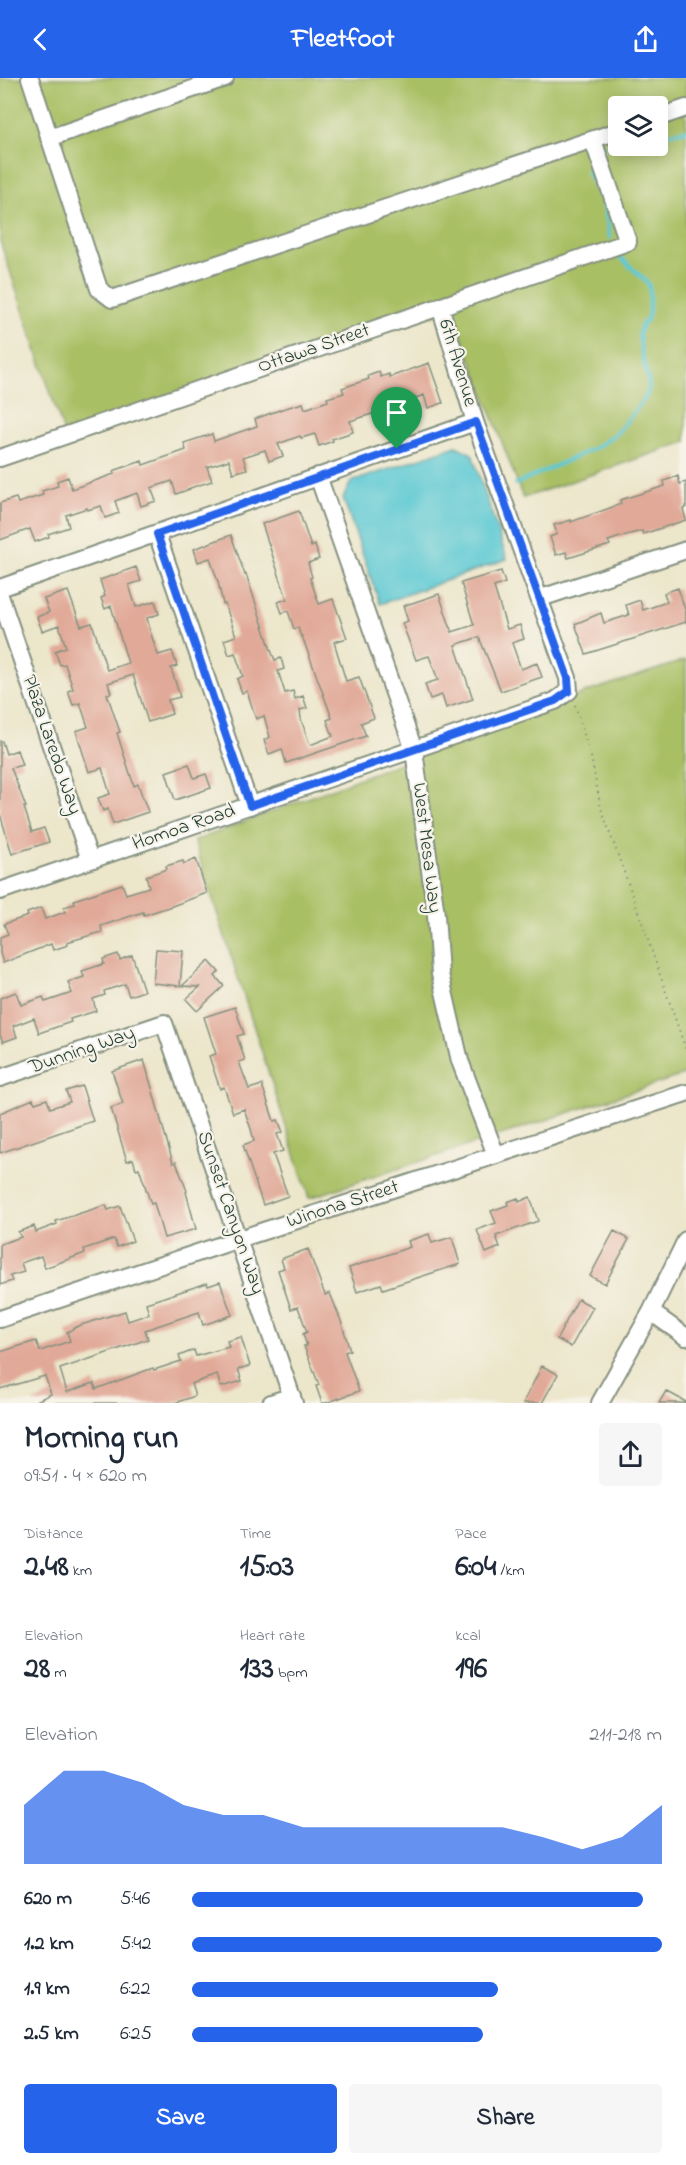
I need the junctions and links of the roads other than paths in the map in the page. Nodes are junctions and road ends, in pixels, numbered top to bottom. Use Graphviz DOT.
graph roads {
  1 [pos="30,78"];
  2 [pos="225,78"];
  3 [pos="686,108"];
  4 [pos="668,114"];
  5 [pos="608,134"];
  6 [pos="50,138"];
  7 [pos="592,140"];
  8 [pos="440,306"];
  9 [pos="476,422"];
  10 [pos="0,458"];
  11 [pos="318,476"];
  12 [pos="157,534"];
  13 [pos="686,550"];
  14 [pos="0,588"];
  15 [pos="0,596"];
  16 [pos="541,598"];
  17 [pos="569,691"];
  18 [pos="414,750"];
  19 [pos="250,806"];
  20 [pos="90,860"];
  21 [pos="0,891"];
  22 [pos="164,1023"];
  23 [pos="0,1078"];
  24 [pos="686,1093"];
  25 [pos="496,1155"];
  26 [pos="239,1239"];
  27 [pos="686,1240"];
  28 [pos="651,1312"];
  29 [pos="0,1319"];
  30 [pos="686,1337"];
  31 [pos="293,1400"];
  32 [pos="271,1403"];
  33 [pos="600,1403"];
  1 -- 6 [label="street"];
  2 -- 6 [label="street"];
  3 -- 4 [label="street"];
  5 -- 7 [label="street"];
  6 -- 7 [label="street"];
  7 -- 8 [label="street, Ottawa Street"];
  8 -- 9 [label="street, 6th Avenue"];
  8 -- 10 [label="street, Ottawa Street"];
  9 -- 11 [label="street"];
  9 -- 16 [label="street, 6th Avenue"];
  11 -- 12 [label="street"];
  11 -- 18 [label="street, West Mesa Way"];
  12 -- 14 [label="street"];
  12 -- 19 [label="street"];
  13 -- 16 [label="street"];
  15 -- 20 [label="street, Plaza Laredo Way"];
  16 -- 17 [label="street, 6th Avenue"];
  17 -- 18 [label="street, Homoa Road"];
  18 -- 19 [label="street, Homoa Road"];
  18 -- 25 [label="street, West Mesa Way"];
  19 -- 20 [label="street, Homoa Road"];
  20 -- 21 [label="street, Homoa Road"];
  22 -- 23 [label="street, Dunning Way"];
  22 -- 26 [label="street, Sunset Canyon Way"];
  24 -- 25 [label="street, Winona Street"];
  25 -- 26 [label="street, Winona Street"];
  26 -- 29 [label="street, Winona Street"];
  26 -- 31 [label="street, Sunset Canyon Way"];
  27 -- 28 [label="street"];
  28 -- 30 [label="street"];
  28 -- 33 [label="street"];
  31 -- 32 [label="street"];
}
